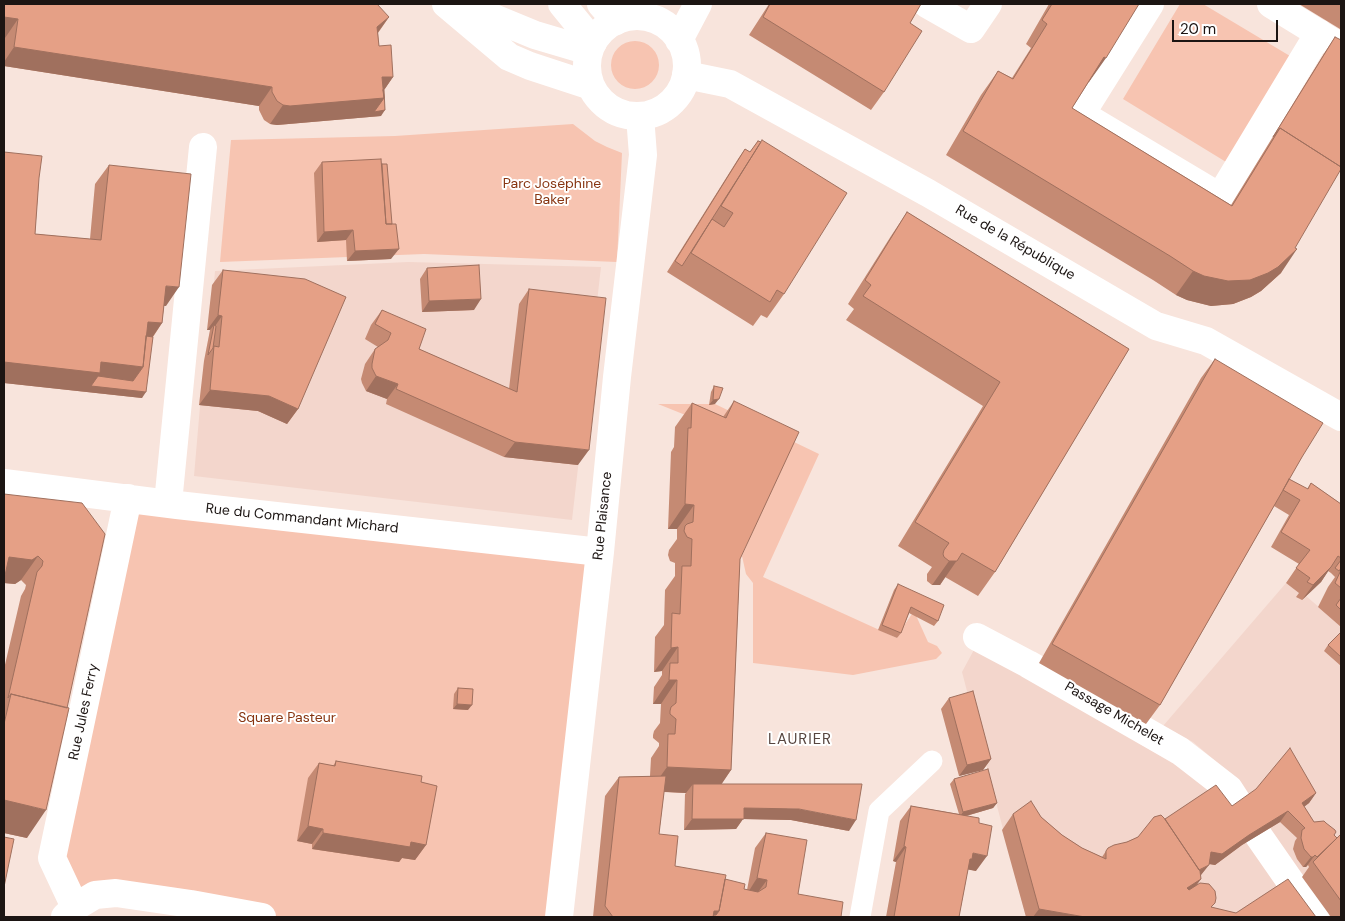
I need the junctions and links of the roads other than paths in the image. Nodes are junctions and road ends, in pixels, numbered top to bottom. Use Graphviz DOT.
graph roads {
  1 [pos="446,4"];
  2 [pos="458,4"];
  3 [pos="562,4"];
  4 [pos="698,4"];
  5 [pos="927,4"];
  6 [pos="988,4"];
  7 [pos="1150,4"];
  8 [pos="1271,4"];
  9 [pos="623,11"];
  10 [pos="679,40"];
  11 [pos="1330,40"];
  12 [pos="591,46"];
  13 [pos="686,75"];
  14 [pos="591,86"];
  15 [pos="640,116"];
  16 [pos="203,147"];
  17 [pos="1341,417"];
  18 [pos="4,483"];
  19 [pos="128,498"];
  20 [pos="168,503"];
  21 [pos="600,552"];
  22 [pos="977,637"];
  23 [pos="932,761"];
  24 [pos="1240,806"];
  25 [pos="1258,835"];
  26 [pos="70,912"];
  27 [pos="262,917"];
  28 [pos="559,917"];
  29 [pos="860,917"];
  30 [pos="1315,917"];
  1 -- 14 [label="street"];
  2 -- 12 [label="street"];
  3 -- 12 [label="street"];
  4 -- 10 [label="street"];
  5 -- 6 [label="street"];
  7 -- 11 [label="street"];
  8 -- 11 [label="street"];
  9 -- 10 [label="street"];
  9 -- 12 [label="street"];
  10 -- 13 [label="street"];
  12 -- 14 [label="street"];
  13 -- 15 [label="street"];
  13 -- 17 [label="street, Rue de la République"];
  14 -- 15 [label="street"];
  15 -- 21 [label="street, Rue Plaisance"];
  16 -- 20 [label="street"];
  18 -- 19 [label="street, Rue du Commandant Michard"];
  19 -- 20 [label="street, Rue du Commandant Michard"];
  19 -- 26 [label="street, Rue Jules Ferry"];
  20 -- 21 [label="street, Rue du Commandant Michard"];
  21 -- 28 [label="street, Rue Plaisance"];
  22 -- 24 [label="street, Passage Michelet"];
  23 -- 29 [label="lane"];
  25 -- 30 [label="street"];
  26 -- 27 [label="street"];
}
